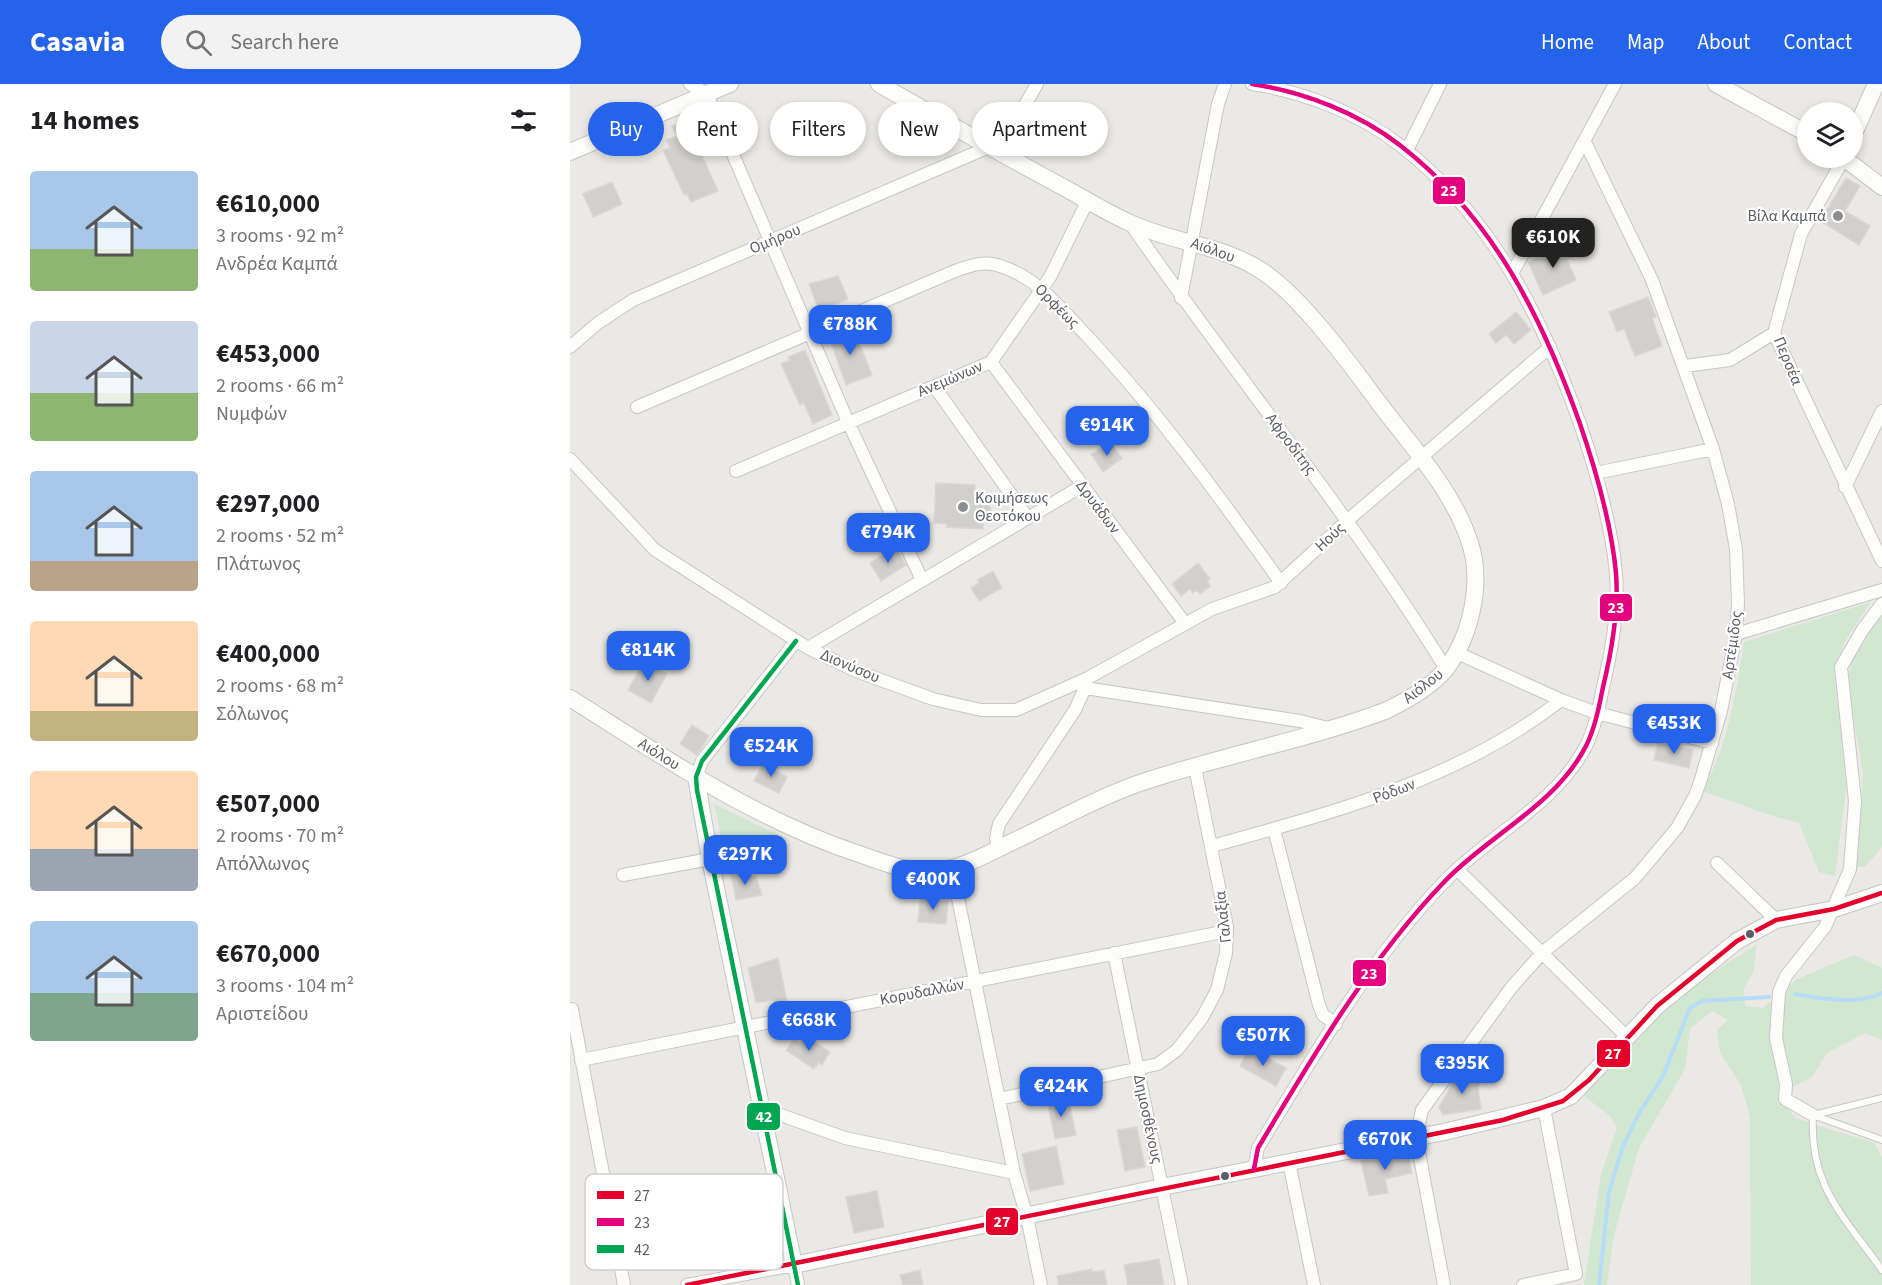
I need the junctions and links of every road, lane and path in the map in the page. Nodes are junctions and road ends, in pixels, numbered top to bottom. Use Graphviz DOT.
graph roads {
  1 [pos="690,84"];
  2 [pos="730,84"];
  3 [pos="879,84"];
  4 [pos="1037,84"];
  5 [pos="1225,84"];
  6 [pos="1252,84"];
  7 [pos="1440,84"];
  8 [pos="1615,84"];
  9 [pos="1716,84"];
  10 [pos="1876,84"];
  11 [pos="707,94"];
  12 [pos="1025,102"];
  13 [pos="1863,113"];
  14 [pos="1797,128"];
  15 [pos="972,137"];
  16 [pos="1585,142"];
  17 [pos="1407,150"];
  18 [pos="570,152"];
  19 [pos="979,156"];
  20 [pos="1005,156"];
  21 [pos="1838,168"];
  22 [pos="1857,168"];
  23 [pos="1882,187"];
  24 [pos="1088,200"];
  25 [pos="1130,223"];
  26 [pos="772,240"];
  27 [pos="1192,242"];
  28 [pos="1513,272"];
  29 [pos="1042,288"];
  30 [pos="1181,298"];
  31 [pos="811,332"];
  32 [pos="1774,333"];
  33 [pos="570,347"];
  34 [pos="1550,347"];
  35 [pos="991,362"];
  36 [pos="1685,366"];
  37 [pos="934,386"];
  38 [pos="637,407"];
  39 [pos="1882,411"];
  40 [pos="848,422"];
  41 [pos="1878,431"];
  42 [pos="1713,449"];
  43 [pos="1420,458"];
  44 [pos="570,459"];
  45 [pos="736,471"];
  46 [pos="1596,473"];
  47 [pos="1082,486"];
  48 [pos="1845,487"];
  49 [pos="1027,517"];
  50 [pos="1348,520"];
  51 [pos="1882,561"];
  52 [pos="922,580"];
  53 [pos="1281,583"];
  54 [pos="1882,590"];
  55 [pos="1882,604"];
  56 [pos="1184,622"];
  57 [pos="1736,634"];
  58 [pos="796,641"];
  59 [pos="808,648"];
  60 [pos="1455,652"];
  61 [pos="1446,669"];
  62 [pos="1083,685"];
  63 [pos="570,698"];
  64 [pos="1561,700"];
  65 [pos="1598,713"];
  66 [pos="1328,728"];
  67 [pos="1712,743"];
  68 [pos="1195,767"];
  69 [pos="696,777"];
  70 [pos="1274,829"];
  71 [pos="1212,846"];
  72 [pos="999,848"];
  73 [pos="710,859"];
  74 [pos="1717,863"];
  75 [pos="952,868"];
  76 [pos="1457,869"];
  77 [pos="623,875"];
  78 [pos="1882,893"];
  79 [pos="1834,909"];
  80 [pos="1776,920"];
  81 [pos="1227,931"];
  82 [pos="1114,953"];
  83 [pos="1542,953"];
  84 [pos="975,981"];
  85 [pos="572,1009"];
  86 [pos="1336,1024"];
  87 [pos="745,1027"];
  88 [pos="1628,1036"];
  89 [pos="581,1060"];
  90 [pos="1138,1070"];
  91 [pos="1882,1098"];
  92 [pos="999,1100"];
  93 [pos="1544,1108"];
  94 [pos="763,1113"];
  95 [pos="1813,1115"];
  96 [pos="1416,1137"];
  97 [pos="1882,1140"];
  98 [pos="1289,1162"];
  99 [pos="1254,1169"];
  100 [pos="1014,1173"];
  101 [pos="603,1174"];
  102 [pos="775,1174"];
  103 [pos="1162,1187"];
  104 [pos="783,1211"];
  105 [pos="1027,1217"];
  106 [pos="794,1265"];
  107 [pos="783,1267"];
  108 [pos="621,1270"];
  109 [pos="767,1270"];
  110 [pos="1882,1270"];
  111 [pos="624,1285"];
  112 [pos="687,1285"];
  113 [pos="798,1285"];
  114 [pos="1041,1285"];
  115 [pos="1182,1285"];
  116 [pos="1314,1285"];
  117 [pos="1444,1285"];
  118 [pos="1523,1285"];
  1 -- 11 [label="street"];
  2 -- 11 [label="street"];
  3 -- 15 [label="street, Αιόλου"];
  4 -- 12 [label="street"];
  5 -- 27 [label="street"];
  6 -- 17 [label="street"];
  7 -- 17 [label="street"];
  8 -- 16 [label="street"];
  9 -- 14 [label="street"];
  10 -- 13 [label="street"];
  11 -- 18 [label="street"];
  11 -- 26 [label="street"];
  16 -- 28 [label="street"];
  16 -- 36 [label="street, Αρτέμιδος"];
  17 -- 28 [label="street"];
  19 -- 26 [label="street, Ομήρου"];
  20 -- 24 [label="street, Αιόλου"];
  21 -- 32 [label="street, Περσέα"];
  22 -- 23 [label="street"];
  24 -- 25 [label="street, Αιόλου"];
  24 -- 29 [label="street, Ανεμώνων"];
  25 -- 27 [label="street, Αιόλου"];
  25 -- 30 [label="street, Αφροδίτης"];
  26 -- 31 [label="street"];
  26 -- 33 [label="street, Ομήρου"];
  27 -- 30 [label="street"];
  27 -- 43 [label="street, Αιόλου"];
  28 -- 34 [label="street"];
  29 -- 31 [label="street, Ορφέως"];
  29 -- 35 [label="street, Ανεμώνων"];
  29 -- 53 [label="street, Ορφέως"];
  30 -- 50 [label="street, Αφροδίτης"];
  31 -- 38 [label="street, Ορφέως"];
  31 -- 40 [label="street"];
  32 -- 36 [label="street"];
  32 -- 48 [label="street, Περσέα"];
  34 -- 43 [label="street, Ηούς"];
  34 -- 46 [label="street"];
  35 -- 37 [label="street, Ανεμώνων"];
  35 -- 47 [label="street, Δρυάδων"];
  36 -- 42 [label="street, Αρτέμιδος"];
  37 -- 40 [label="street, Ανεμώνων"];
  37 -- 49 [label="street"];
  39 -- 41 [label="street"];
  40 -- 45 [label="street, Ανεμώνων"];
  40 -- 52 [label="street"];
  41 -- 48 [label="street"];
  42 -- 46 [label="street"];
  42 -- 57 [label="street, Αρτέμιδος"];
  43 -- 50 [label="street, Ηούς"];
  43 -- 60 [label="street, Αιόλου"];
  44 -- 58 [label="street, Διονύσου"];
  46 -- 65 [label="street"];
  47 -- 49 [label="street"];
  47 -- 56 [label="street, Δρυάδων"];
  48 -- 51 [label="street, Περσέα"];
  49 -- 52 [label="street"];
  50 -- 53 [label="street, Ηούς"];
  50 -- 61 [label="street, Αφροδίτης"];
  52 -- 59 [label="street"];
  53 -- 56 [label="street, Ηούς"];
  54 -- 57 [label="street"];
  55 -- 79 [label="street"];
  56 -- 62 [label="street, Ηούς"];
  57 -- 67 [label="street, Αρτέμιδος"];
  58 -- 59 [label="street, Διονύσου"];
  58 -- 69 [label="street"];
  59 -- 62 [label="street, Διονύσου"];
  60 -- 61 [label="street, Αιόλου"];
  60 -- 64 [label="street"];
  61 -- 66 [label="street, Αιόλου"];
  62 -- 66 [label="street"];
  62 -- 72 [label="street"];
  63 -- 69 [label="street, Αιόλου"];
  64 -- 65 [label="street"];
  64 -- 70 [label="street, Ρόδων"];
  65 -- 67 [label="street"];
  65 -- 76 [label="street"];
  66 -- 68 [label="street, Αιόλου"];
  67 -- 83 [label="street, Αρτέμιδος"];
  68 -- 71 [label="street, Γαλαξία"];
  68 -- 72 [label="street, Αιόλου"];
  69 -- 73 [label="street"];
  69 -- 75 [label="street, Αιόλου"];
  70 -- 71 [label="street, Ρόδων"];
  70 -- 86 [label="street"];
  71 -- 81 [label="street, Γαλαξία"];
  72 -- 75 [label="street, Αιόλου"];
  73 -- 77 [label="street"];
  73 -- 87 [label="street"];
  74 -- 80 [label="street"];
  75 -- 84 [label="street"];
  76 -- 83 [label="street"];
  76 -- 86 [label="street"];
  78 -- 79 [label="street"];
  79 -- 80 [label="street"];
  79 -- 95 [label="street"];
  80 -- 88 [label="street"];
  81 -- 82 [label="street, Κορυδαλλών"];
  81 -- 90 [label="street, Γαλαξία"];
  82 -- 84 [label="street, Κορυδαλλών"];
  82 -- 90 [label="street, Δημοσθένους"];
  83 -- 88 [label="street"];
  83 -- 96 [label="street, Αρτέμιδος"];
  84 -- 87 [label="street, Κορυδαλλών"];
  84 -- 92 [label="street"];
  85 -- 89 [label="street"];
  86 -- 99 [label="street"];
  87 -- 89 [label="street, Κορυδαλλών"];
  87 -- 94 [label="street"];
  88 -- 93 [label="street"];
  89 -- 101 [label="street"];
  90 -- 92 [label="street, Γαλαξία"];
  90 -- 103 [label="street, Δημοσθένους"];
  91 -- 95 [label="lane"];
  92 -- 100 [label="street"];
  93 -- 96 [label="street"];
  93 -- 118 [label="street"];
  94 -- 100 [label="street"];
  94 -- 102 [label="street"];
  95 -- 97 [label="lane"];
  95 -- 110 [label="lane"];
  96 -- 98 [label="street"];
  96 -- 117 [label="street"];
  98 -- 99 [label="street"];
  98 -- 116 [label="street"];
  99 -- 103 [label="street"];
  100 -- 105 [label="street"];
  103 -- 105 [label="street"];
  103 -- 115 [label="street, Δημοσθένους"];
  104 -- 106 [label="street"];
  105 -- 106 [label="street"];
  105 -- 114 [label="street"];
  106 -- 107 [label="street"];
  106 -- 113 [label="street"];
  108 -- 111 [label="street"];
  109 -- 112 [label="street"];
}
